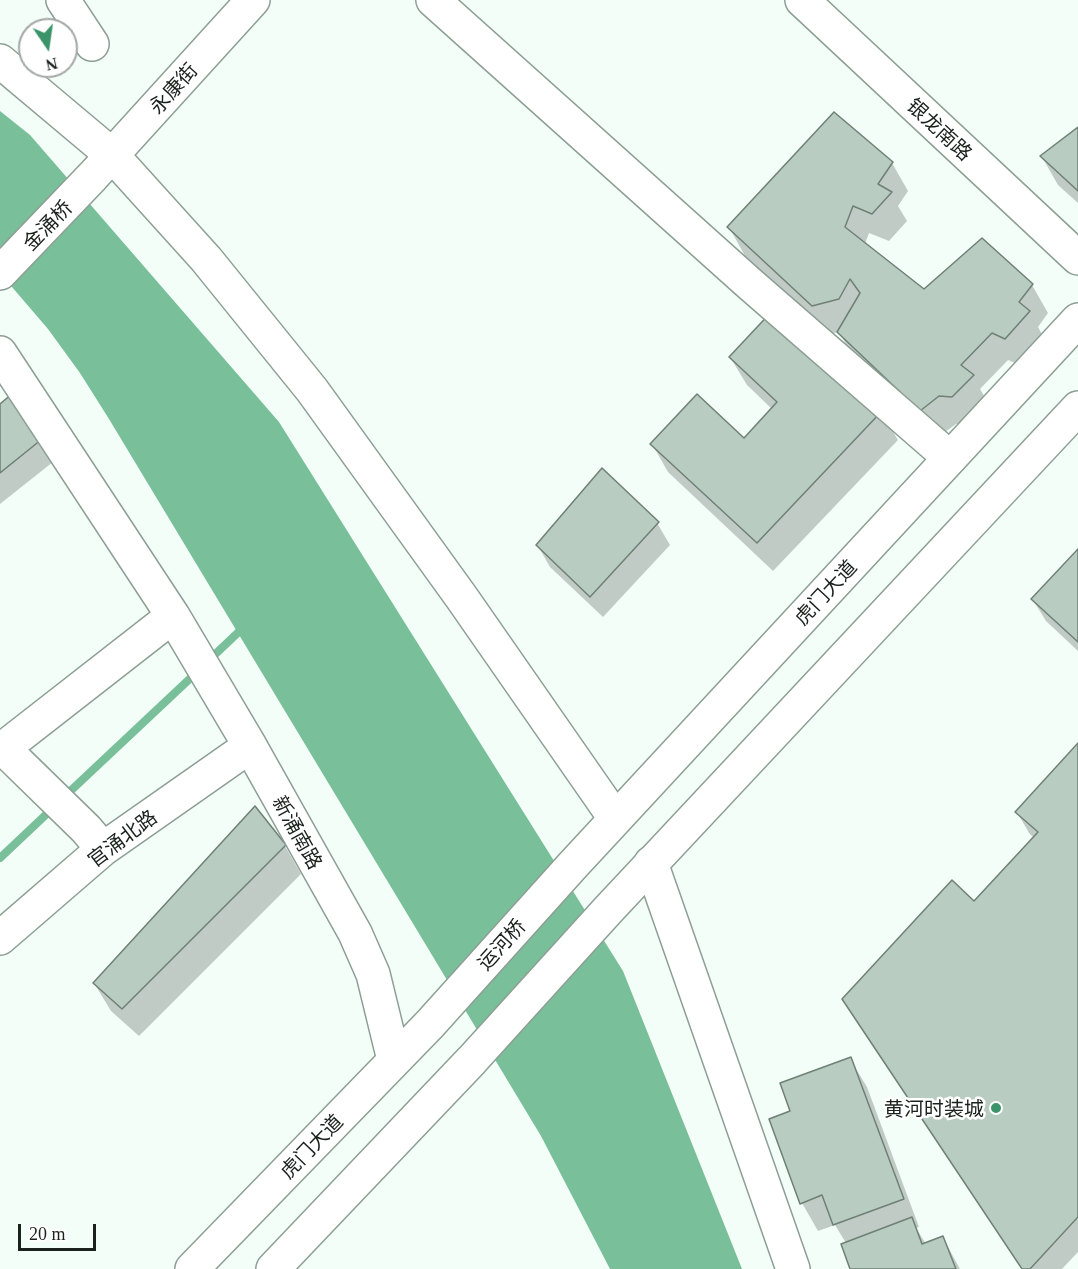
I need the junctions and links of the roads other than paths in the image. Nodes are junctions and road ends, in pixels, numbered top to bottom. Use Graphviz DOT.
graph roads {
  1 [pos="63,0"];
  2 [pos="253,0"];
  3 [pos="433,0"];
  4 [pos="802,0"];
  5 [pos="92,44"];
  6 [pos="0,61"];
  7 [pos="103,165"];
  8 [pos="1078,258"];
  9 [pos="0,273"];
  10 [pos="1078,320"];
  11 [pos="0,353"];
  12 [pos="1078,408"];
  13 [pos="950,458"];
  14 [pos="180,628"];
  15 [pos="250,746"];
  16 [pos="8,755"];
  17 [pos="615,818"];
  18 [pos="94,839"];
  19 [pos="651,863"];
  20 [pos="573,865"];
  21 [pos="0,938"];
  22 [pos="430,1024"];
  23 [pos="394,1060"];
  24 [pos="202,1259"];
  25 [pos="173,1269"];
  26 [pos="273,1269"];
  27 [pos="793,1269"];
  1 -- 5 [label="street"];
  2 -- 7 [label="street, 永康街"];
  3 -- 13 [label="street"];
  4 -- 8 [label="street, 银龙南路"];
  6 -- 7 [label="street"];
  7 -- 9 [label="street, 金涌桥"];
  7 -- 17 [label="street"];
  10 -- 13 [label="street, 虎门大道"];
  11 -- 14 [label="street, 新涌南路"];
  12 -- 19 [label="street"];
  13 -- 17 [label="street, 虎门大道"];
  14 -- 15 [label="street, 新涌南路"];
  14 -- 16 [label="street"];
  15 -- 18 [label="street, 官涌北路"];
  15 -- 23 [label="street, 新涌南路"];
  16 -- 18 [label="street"];
  17 -- 20 [label="street, 虎门大道"];
  18 -- 21 [label="street, 官涌北路"];
  19 -- 26 [label="street"];
  19 -- 27 [label="street"];
  20 -- 22 [label="street, 运河桥"];
  22 -- 23 [label="street, 虎门大道"];
  23 -- 24 [label="street, 虎门大道"];
  24 -- 25 [label="street, 虎门大道"];
}
